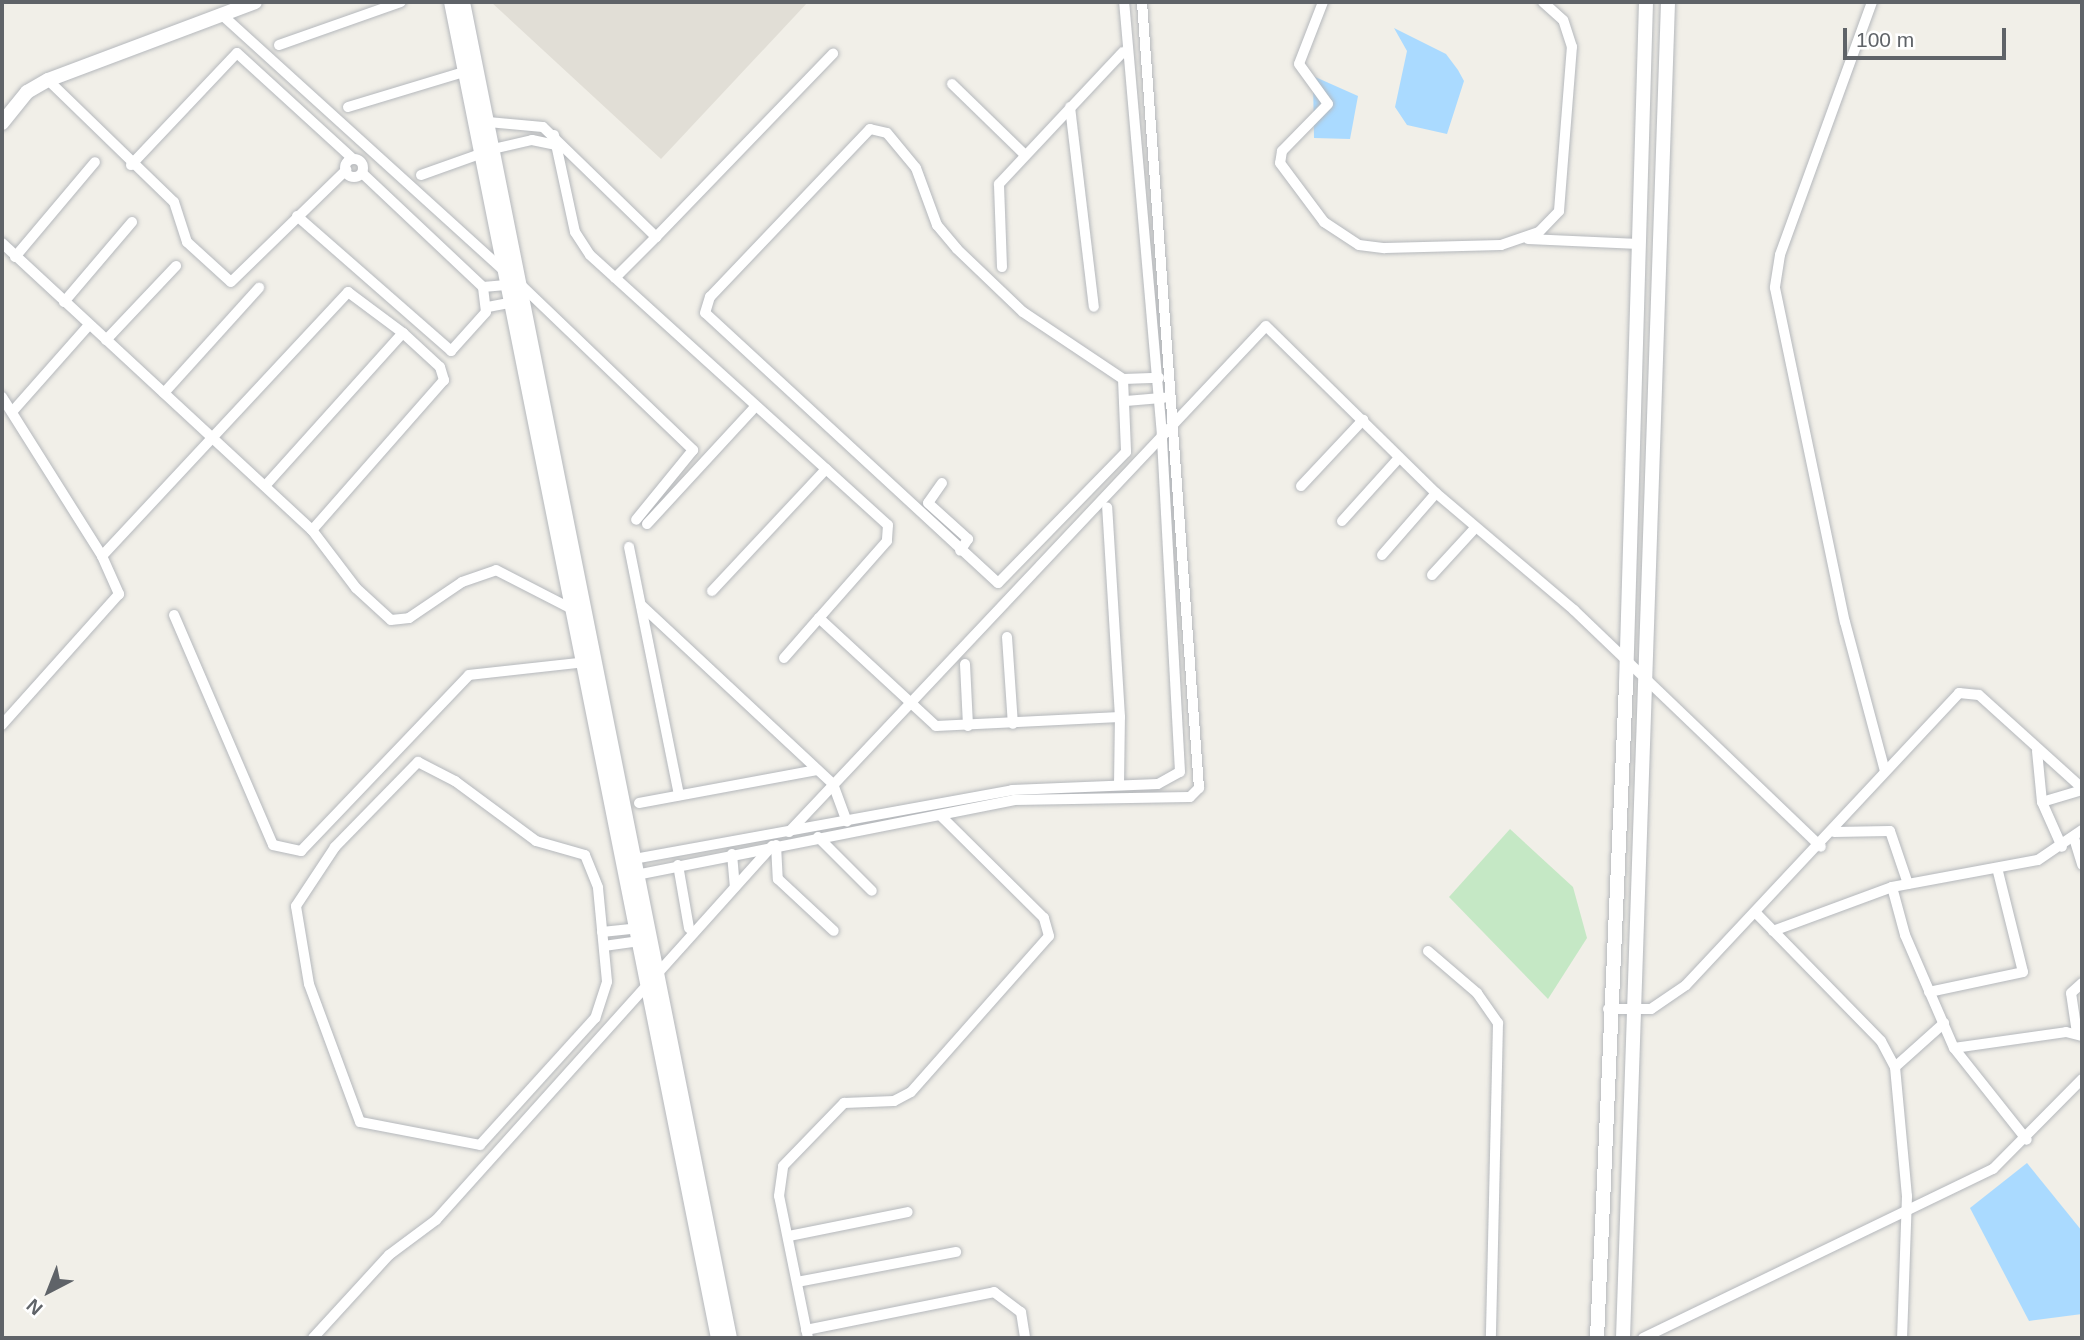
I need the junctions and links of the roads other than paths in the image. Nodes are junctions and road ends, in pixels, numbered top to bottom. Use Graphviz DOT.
graph roads {
  1 [pos="255,2"];
  2 [pos="401,2"];
  3 [pos="451,2"];
  4 [pos="463,2"];
  5 [pos="1142,2"];
  6 [pos="1323,2"];
  7 [pos="1543,2"];
  8 [pos="1646,2"];
  9 [pos="1668,2"];
  10 [pos="1872,2"];
  11 [pos="1123,3"];
  12 [pos="221,14"];
  13 [pos="279,45"];
  14 [pos="1124,52"];
  15 [pos="833,54"];
  16 [pos="464,72"];
  17 [pos="48,80"];
  18 [pos="952,84"];
  19 [pos="348,107"];
  20 [pos="1070,107"];
  21 [pos="488,122"];
  22 [pos="2,123"];
  23 [pos="555,140"];
  24 [pos="486,152"];
  25 [pos="1024,154"];
  26 [pos="354,159"];
  27 [pos="95,162"];
  28 [pos="131,165"];
  29 [pos="345,170"];
  30 [pos="362,173"];
  31 [pos="421,175"];
  32 [pos="297,216"];
  33 [pos="131,222"];
  34 [pos="656,237"];
  35 [pos="1524,239"];
  36 [pos="2,243"];
  37 [pos="1639,244"];
  38 [pos="15,257"];
  39 [pos="176,266"];
  40 [pos="1002,267"];
  41 [pos="503,269"];
  42 [pos="615,278"];
  43 [pos="512,284"];
  44 [pos="483,287"];
  45 [pos="259,288"];
  46 [pos="64,302"];
  47 [pos="509,303"];
  48 [pos="488,307"];
  49 [pos="1094,307"];
  50 [pos="89,325"];
  51 [pos="403,333"];
  52 [pos="106,340"];
  53 [pos="1161,378"];
  54 [pos="1123,379"];
  55 [pos="164,393"];
  56 [pos="2,397"];
  57 [pos="1163,398"];
  58 [pos="1126,401"];
  59 [pos="755,407"];
  60 [pos="12,412"];
  61 [pos="1363,420"];
  62 [pos="1173,424"];
  63 [pos="1162,435"];
  64 [pos="211,437"];
  65 [pos="1399,458"];
  66 [pos="826,469"];
  67 [pos="942,483"];
  68 [pos="265,486"];
  69 [pos="1301,486"];
  70 [pos="1436,493"];
  71 [pos="1107,507"];
  72 [pos="636,520"];
  73 [pos="1342,521"];
  74 [pos="647,524"];
  75 [pos="1475,528"];
  76 [pos="312,530"];
  77 [pos="629,547"];
  78 [pos="960,551"];
  79 [pos="102,555"];
  80 [pos="1382,555"];
  81 [pos="1432,575"];
  82 [pos="712,591"];
  83 [pos="641,605"];
  84 [pos="572,609"];
  85 [pos="174,615"];
  86 [pos="819,618"];
  87 [pos="1007,637"];
  88 [pos="784,658"];
  89 [pos="587,662"];
  90 [pos="965,664"];
  91 [pos="1627,666"];
  92 [pos="1647,682"];
  93 [pos="909,703"];
  94 [pos="1120,718"];
  95 [pos="1013,724"];
  96 [pos="2,725"];
  97 [pos="968,726"];
  98 [pos="2037,751"];
  99 [pos="817,770"];
  100 [pos="1885,771"];
  101 [pos="833,784"];
  102 [pos="1119,785"];
  103 [pos="2082,789"];
  104 [pos="679,795"];
  105 [pos="2042,802"];
  106 [pos="639,803"];
  107 [pos="940,815"];
  108 [pos="847,822"];
  109 [pos="2082,830"];
  110 [pos="1833,831"];
  111 [pos="789,832"];
  112 [pos="818,837"];
  113 [pos="2074,838"];
  114 [pos="774,846"];
  115 [pos="1821,847"];
  116 [pos="2062,847"];
  117 [pos="732,854"];
  118 [pos="634,859"];
  119 [pos="2082,864"];
  120 [pos="678,865"];
  121 [pos="1998,872"];
  122 [pos="636,875"];
  123 [pos="1908,884"];
  124 [pos="735,887"];
  125 [pos="1892,887"];
  126 [pos="872,891"];
  127 [pos="1756,913"];
  128 [pos="689,928"];
  129 [pos="834,931"];
  130 [pos="1773,931"];
  131 [pos="602,933"];
  132 [pos="639,935"];
  133 [pos="604,946"];
  134 [pos="1428,951"];
  135 [pos="652,982"];
  136 [pos="2082,983"];
  137 [pos="1929,992"];
  138 [pos="1608,1009"];
  139 [pos="1632,1012"];
  140 [pos="1944,1023"];
  141 [pos="2080,1034"];
  142 [pos="1954,1048"];
  143 [pos="1895,1067"];
  144 [pos="2082,1079"];
  145 [pos="2027,1140"];
  146 [pos="908,1212"];
  147 [pos="1905,1214"];
  148 [pos="789,1236"];
  149 [pos="956,1252"];
  150 [pos="797,1282"];
  151 [pos="807,1334"];
  152 [pos="313,1338"];
  153 [pos="718,1338"];
  154 [pos="730,1338"];
  155 [pos="1026,1338"];
  156 [pos="1491,1338"];
  157 [pos="1597,1338"];
  158 [pos="1623,1338"];
  159 [pos="1643,1338"];
  160 [pos="1902,1338"];
  1 -- 12 [label="street"];
  2 -- 13 [label="street"];
  3 -- 16 [label="street"];
  4 -- 21 [label="street"];
  5 -- 53 [label="street"];
  6 -- 35 [label="street"];
  7 -- 35 [label="street"];
  8 -- 37 [label="street"];
  9 -- 92 [label="street"];
  10 -- 100 [label="street"];
  11 -- 14 [label="street"];
  12 -- 17 [label="street"];
  12 -- 41 [label="street"];
  14 -- 20 [label="street"];
  14 -- 53 [label="street"];
  15 -- 34 [label="street"];
  16 -- 19 [label="street"];
  16 -- 24 [label="street"];
  17 -- 22 [label="street"];
  17 -- 28 [label="street"];
  18 -- 25 [label="street"];
  20 -- 25 [label="street"];
  20 -- 49 [label="street"];
  21 -- 23 [label="street"];
  21 -- 24 [label="street"];
  23 -- 24 [label="street"];
  23 -- 34 [label="street"];
  23 -- 42 [label="street"];
  24 -- 31 [label="street"];
  24 -- 41 [label="street"];
  24 -- 43 [label="street"];
  25 -- 40 [label="street"];
  26 -- 28 [label="street"];
  26 -- 29 [label="street"];
  26 -- 30 [label="street"];
  27 -- 38 [label="street"];
  28 -- 32 [label="street"];
  29 -- 30 [label="street"];
  29 -- 32 [label="street"];
  30 -- 44 [label="street"];
  32 -- 48 [label="street"];
  33 -- 46 [label="street"];
  34 -- 42 [label="street"];
  35 -- 37 [label="street"];
  36 -- 38 [label="street"];
  37 -- 91 [label="street"];
  38 -- 46 [label="street"];
  39 -- 52 [label="street"];
  41 -- 43 [label="street"];
  42 -- 59 [label="street"];
  43 -- 44 [label="street"];
  43 -- 47 [label="street"];
  43 -- 72 [label="street"];
  43 -- 89 [label="street"];
  44 -- 48 [label="street"];
  45 -- 55 [label="street"];
  46 -- 50 [label="street"];
  47 -- 48 [label="street"];
  47 -- 84 [label="street"];
  50 -- 52 [label="street"];
  50 -- 60 [label="street"];
  51 -- 64 [label="street"];
  51 -- 68 [label="street"];
  51 -- 76 [label="street"];
  52 -- 55 [label="street"];
  53 -- 54 [label="street"];
  53 -- 57 [label="street"];
  54 -- 58 [label="street"];
  54 -- 78 [label="street"];
  55 -- 64 [label="street"];
  56 -- 60 [label="street"];
  57 -- 58 [label="street"];
  57 -- 62 [label="street"];
  57 -- 63 [label="street"];
  58 -- 78 [label="street"];
  59 -- 66 [label="street"];
  59 -- 74 [label="street"];
  60 -- 79 [label="street"];
  61 -- 62 [label="street"];
  61 -- 65 [label="street"];
  61 -- 69 [label="street"];
  62 -- 63 [label="street"];
  62 -- 107 [label="street"];
  63 -- 93 [label="street"];
  63 -- 102 [label="street"];
  64 -- 68 [label="street"];
  64 -- 79 [label="street"];
  65 -- 70 [label="street"];
  65 -- 73 [label="street"];
  66 -- 82 [label="street"];
  66 -- 86 [label="street"];
  67 -- 78 [label="street"];
  68 -- 76 [label="street"];
  70 -- 75 [label="street"];
  70 -- 80 [label="street"];
  71 -- 94 [label="street"];
  75 -- 81 [label="street"];
  75 -- 91 [label="street"];
  76 -- 84 [label="street"];
  77 -- 83 [label="street"];
  79 -- 96 [label="street"];
  83 -- 99 [label="street"];
  83 -- 104 [label="street"];
  84 -- 89 [label="street"];
  85 -- 89 [label="street"];
  86 -- 88 [label="street"];
  86 -- 93 [label="street"];
  87 -- 95 [label="street"];
  89 -- 118 [label="street"];
  89 -- 132 [label="street"];
  90 -- 97 [label="street"];
  91 -- 92 [label="street"];
  91 -- 138 [label="street"];
  92 -- 115 [label="street"];
  92 -- 139 [label="street"];
  93 -- 97 [label="street"];
  93 -- 101 [label="street"];
  94 -- 95 [label="street"];
  94 -- 102 [label="street"];
  95 -- 97 [label="street"];
  98 -- 100 [label="street"];
  98 -- 103 [label="street"];
  98 -- 105 [label="street"];
  99 -- 101 [label="street"];
  99 -- 104 [label="street"];
  100 -- 110 [label="street"];
  101 -- 108 [label="street"];
  101 -- 111 [label="street"];
  102 -- 108 [label="street"];
  103 -- 105 [label="street"];
  104 -- 106 [label="street"];
  105 -- 116 [label="street"];
  107 -- 112 [label="street"];
  107 -- 148 [label="street"];
  108 -- 111 [label="street"];
  109 -- 113 [label="street"];
  110 -- 115 [label="street"];
  110 -- 123 [label="street"];
  111 -- 118 [label="street"];
  112 -- 114 [label="street"];
  112 -- 126 [label="street"];
  113 -- 116 [label="street"];
  113 -- 119 [label="street"];
  114 -- 117 [label="street"];
  114 -- 124 [label="street"];
  114 -- 129 [label="street"];
  115 -- 127 [label="street"];
  116 -- 121 [label="street"];
  117 -- 120 [label="street"];
  117 -- 124 [label="street"];
  118 -- 122 [label="street"];
  120 -- 122 [label="street"];
  120 -- 128 [label="street"];
  121 -- 123 [label="street"];
  121 -- 137 [label="street"];
  122 -- 135 [label="street"];
  123 -- 125 [label="street"];
  124 -- 135 [label="street"];
  125 -- 130 [label="street"];
  125 -- 137 [label="street"];
  127 -- 130 [label="street"];
  127 -- 139 [label="street"];
  130 -- 143 [label="street"];
  131 -- 132 [label="street"];
  131 -- 133 [label="street"];
  131 -- 133 [label="street"];
  132 -- 133 [label="street"];
  132 -- 135 [label="street"];
  134 -- 156 [label="street"];
  135 -- 152 [label="street"];
  135 -- 153 [label="street"];
  135 -- 154 [label="street"];
  136 -- 141 [label="street"];
  137 -- 140 [label="street"];
  138 -- 139 [label="street"];
  138 -- 157 [label="street"];
  139 -- 158 [label="street"];
  140 -- 142 [label="street"];
  140 -- 143 [label="street"];
  141 -- 142 [label="street"];
  142 -- 145 [label="street"];
  143 -- 147 [label="street"];
  144 -- 145 [label="street"];
  145 -- 147 [label="street"];
  146 -- 148 [label="street"];
  147 -- 159 [label="street"];
  147 -- 160 [label="street"];
  148 -- 150 [label="street"];
  149 -- 150 [label="street"];
  150 -- 151 [label="street"];
  151 -- 155 [label="street"];
}
